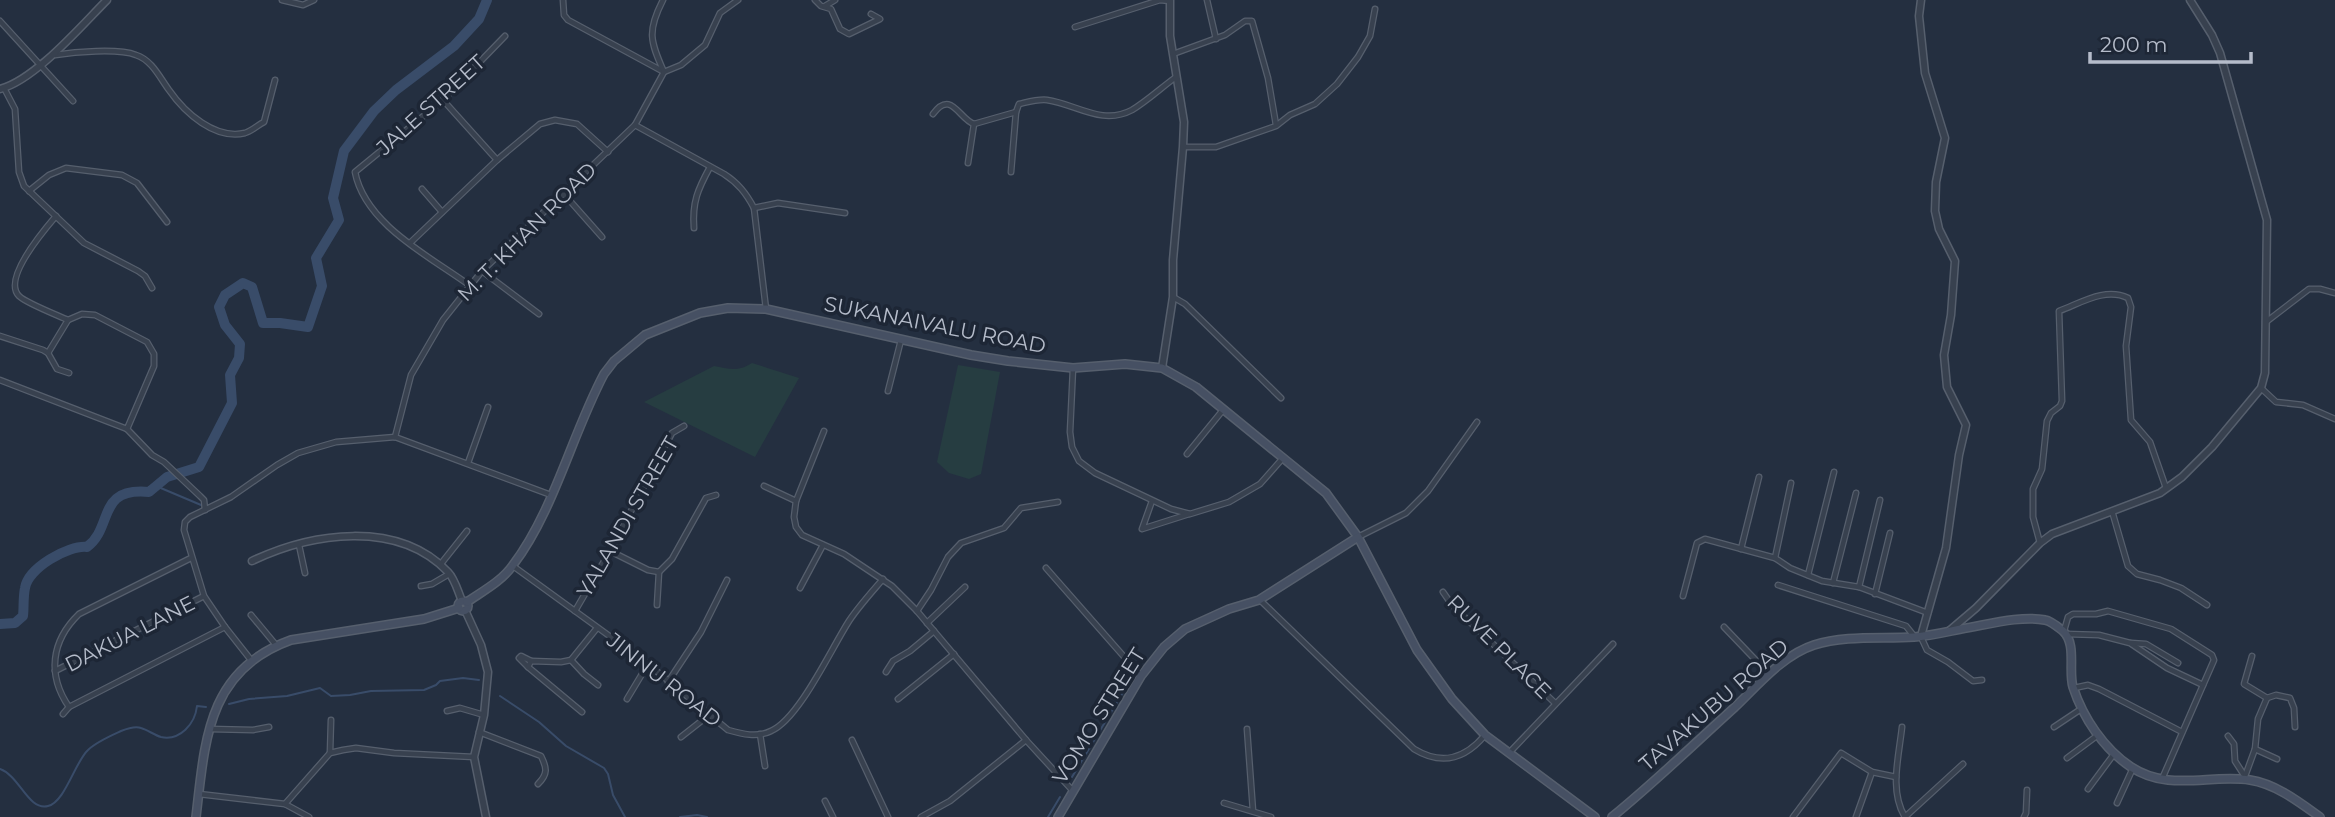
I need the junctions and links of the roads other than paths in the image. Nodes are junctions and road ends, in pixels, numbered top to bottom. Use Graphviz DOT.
graph roads {
  1 [pos="107,0"];
  2 [pos="282,0"];
  3 [pos="314,0"];
  4 [pos="563,0"];
  5 [pos="663,0"];
  6 [pos="736,0"];
  7 [pos="815,0"];
  8 [pos="835,0"];
  9 [pos="1170,0"];
  10 [pos="1208,0"];
  11 [pos="1921,0"];
  12 [pos="2190,0"];
  13 [pos="825,6"];
  14 [pos="1375,9"];
  15 [pos="871,14"];
  16 [pos="0,21"];
  17 [pos="1075,27"];
  18 [pos="505,36"];
  19 [pos="1216,39"];
  20 [pos="1173,54"];
  21 [pos="50,55"];
  22 [pos="41,65"];
  23 [pos="662,75"];
  24 [pos="1177,76"];
  25 [pos="275,80"];
  26 [pos="2,89"];
  27 [pos="443,100"];
  28 [pos="73,101"];
  29 [pos="1016,112"];
  30 [pos="933,114"];
  31 [pos="974,124"];
  32 [pos="635,125"];
  33 [pos="1276,126"];
  34 [pos="1184,147"];
  35 [pos="608,152"];
  36 [pos="497,160"];
  37 [pos="968,163"];
  38 [pos="710,167"];
  39 [pos="1011,172"];
  40 [pos="422,190"];
  41 [pos="29,191"];
  42 [pos="564,193"];
  43 [pos="754,208"];
  44 [pos="442,212"];
  45 [pos="845,213"];
  46 [pos="56,216"];
  47 [pos="167,222"];
  48 [pos="694,228"];
  49 [pos="602,237"];
  50 [pos="411,243"];
  51 [pos="482,271"];
  52 [pos="469,285"];
  53 [pos="152,288"];
  54 [pos="2335,293"];
  55 [pos="1173,297"];
  56 [pos="766,309"];
  57 [pos="538,314"];
  58 [pos="68,320"];
  59 [pos="2266,322"];
  60 [pos="0,336"];
  61 [pos="901,340"];
  62 [pos="48,354"];
  63 [pos="1073,368"];
  64 [pos="1162,368"];
  65 [pos="69,373"];
  66 [pos="0,380"];
  67 [pos="2261,387"];
  68 [pos="888,391"];
  69 [pos="1281,398"];
  70 [pos="488,407"];
  71 [pos="1223,409"];
  72 [pos="2335,419"];
  73 [pos="1477,422"];
  74 [pos="684,426"];
  75 [pos="127,429"];
  76 [pos="824,431"];
  77 [pos="395,437"];
  78 [pos="1187,454"];
  79 [pos="1283,458"];
  80 [pos="468,463"];
  81 [pos="1833,472"];
  82 [pos="1759,477"];
  83 [pos="1791,483"];
  84 [pos="764,486"];
  85 [pos="2166,488"];
  86 [pos="1856,493"];
  87 [pos="551,495"];
  88 [pos="716,495"];
  89 [pos="1880,500"];
  90 [pos="796,501"];
  91 [pos="1152,501"];
  92 [pos="1058,502"];
  93 [pos="205,510"];
  94 [pos="2112,511"];
  95 [pos="1190,514"];
  96 [pos="467,531"];
  97 [pos="1890,533"];
  98 [pos="1358,537"];
  99 [pos="2040,543"];
  100 [pos="299,545"];
  101 [pos="823,545"];
  102 [pos="1741,549"];
  103 [pos="610,551"];
  104 [pos="191,558"];
  105 [pos="1775,558"];
  106 [pos="252,561"];
  107 [pos="440,565"];
  108 [pos="513,566"];
  109 [pos="1046,568"];
  110 [pos="659,572"];
  111 [pos="305,573"];
  112 [pos="450,574"];
  113 [pos="1808,575"];
  114 [pos="883,579"];
  115 [pos="727,580"];
  116 [pos="1833,583"];
  117 [pos="1778,585"];
  118 [pos="421,586"];
  119 [pos="800,587"];
  120 [pos="965,587"];
  121 [pos="1859,587"];
  122 [pos="1443,592"];
  123 [pos="1875,594"];
  124 [pos="204,596"];
  125 [pos="1683,596"];
  126 [pos="1259,600"];
  127 [pos="463,605"];
  128 [pos="657,605"];
  129 [pos="2207,605"];
  130 [pos="575,611"];
  131 [pos="918,611"];
  132 [pos="1928,613"];
  133 [pos="251,615"];
  134 [pos="927,623"];
  135 [pos="225,627"];
  136 [pos="1724,627"];
  137 [pos="597,628"];
  138 [pos="934,631"];
  139 [pos="1949,631"];
  140 [pos="2065,632"];
  141 [pos="1918,636"];
  142 [pos="2130,643"];
  143 [pos="1613,644"];
  144 [pos="276,645"];
  145 [pos="954,654"];
  146 [pos="2252,656"];
  147 [pos="251,660"];
  148 [pos="571,660"];
  149 [pos="531,661"];
  150 [pos="2178,663"];
  151 [pos="648,664"];
  152 [pos="528,667"];
  153 [pos="55,671"];
  154 [pos="886,672"];
  155 [pos="1770,675"];
  156 [pos="1141,676"];
  157 [pos="1982,680"];
  158 [pos="668,682"];
  159 [pos="598,685"];
  160 [pos="2203,685"];
  161 [pos="2074,688"];
  162 [pos="2267,698"];
  163 [pos="627,699"];
  164 [pos="898,699"];
  165 [pos="1555,703"];
  166 [pos="69,707"];
  167 [pos="2082,708"];
  168 [pos="447,711"];
  169 [pos="582,712"];
  170 [pos="63,714"];
  171 [pos="484,715"];
  172 [pos="709,715"];
  173 [pos="331,720"];
  174 [pos="269,727"];
  175 [pos="1902,727"];
  176 [pos="2054,727"];
  177 [pos="2295,727"];
  178 [pos="209,729"];
  179 [pos="1247,729"];
  180 [pos="478,732"];
  181 [pos="2182,732"];
  182 [pos="760,734"];
  183 [pos="1486,735"];
  184 [pos="2098,735"];
  185 [pos="2228,736"];
  186 [pos="681,737"];
  187 [pos="852,740"];
  188 [pos="1026,740"];
  189 [pos="2255,750"];
  190 [pos="330,753"];
  191 [pos="1509,753"];
  192 [pos="2114,754"];
  193 [pos="474,757"];
  194 [pos="2067,758"];
  195 [pos="2277,759"];
  196 [pos="1963,764"];
  197 [pos="765,766"];
  198 [pos="2133,768"];
  199 [pos="1872,772"];
  200 [pos="1896,777"];
  201 [pos="2245,778"];
  202 [pos="2162,780"];
  203 [pos="538,784"];
  204 [pos="2088,789"];
  205 [pos="1072,790"];
  206 [pos="2027,790"];
  207 [pos="199,794"];
  208 [pos="1568,798"];
  209 [pos="824,801"];
  210 [pos="1631,801"];
  211 [pos="1224,803"];
  212 [pos="2117,803"];
  213 [pos="285,804"];
  214 [pos="1253,811"];
  215 [pos="196,817"];
  216 [pos="309,817"];
  217 [pos="486,817"];
  218 [pos="833,817"];
  219 [pos="888,817"];
  220 [pos="921,817"];
  221 [pos="1058,817"];
  222 [pos="1271,817"];
  223 [pos="1586,817"];
  224 [pos="1595,817"];
  225 [pos="1612,817"];
  226 [pos="1619,817"];
  227 [pos="1793,817"];
  228 [pos="1856,817"];
  229 [pos="1905,817"];
  230 [pos="2024,817"];
  231 [pos="2320,817"];
  1 -- 21 [label="street"];
  2 -- 3 [label="street"];
  4 -- 23 [label="street"];
  5 -- 23 [label="street"];
  6 -- 23 [label="street"];
  7 -- 13 [label="street"];
  8 -- 13 [label="street"];
  9 -- 17 [label="street"];
  9 -- 20 [label="street"];
  10 -- 19 [label="street"];
  11 -- 132 [label="street"];
  12 -- 59 [label="street"];
  13 -- 15 [label="street"];
  14 -- 33 [label="street"];
  16 -- 22 [label="street"];
  18 -- 27 [label="street, JALE STREET"];
  19 -- 20 [label="street"];
  19 -- 33 [label="street"];
  20 -- 24 [label="street"];
  21 -- 22 [label="street"];
  21 -- 25 [label="street"];
  22 -- 26 [label="street"];
  22 -- 28 [label="street"];
  23 -- 32 [label="street, M. T. KHAN ROAD"];
  24 -- 29 [label="street"];
  24 -- 34 [label="street"];
  26 -- 41 [label="street"];
  27 -- 36 [label="street"];
  27 -- 50 [label="street, JALE STREET"];
  29 -- 31 [label="street"];
  29 -- 39 [label="street"];
  30 -- 31 [label="street"];
  31 -- 37 [label="street"];
  32 -- 35 [label="street, M. T. KHAN ROAD"];
  32 -- 38 [label="street"];
  33 -- 34 [label="street"];
  34 -- 55 [label="street"];
  35 -- 36 [label="street"];
  35 -- 42 [label="street, M. T. KHAN ROAD"];
  36 -- 44 [label="street"];
  38 -- 43 [label="street"];
  38 -- 48 [label="street"];
  40 -- 44 [label="street"];
  41 -- 46 [label="street"];
  41 -- 47 [label="street"];
  42 -- 49 [label="street"];
  42 -- 51 [label="street, M. T. KHAN ROAD"];
  43 -- 45 [label="street"];
  43 -- 56 [label="street"];
  44 -- 50 [label="street"];
  46 -- 53 [label="street"];
  46 -- 58 [label="street"];
  50 -- 52 [label="street"];
  51 -- 52 [label="street, M. T. KHAN ROAD"];
  51 -- 57 [label="street"];
  52 -- 77 [label="street, M. T. KHAN ROAD"];
  54 -- 59 [label="street"];
  55 -- 64 [label="street"];
  55 -- 69 [label="street"];
  56 -- 61 [label="main road, SUKANAIVALU ROAD"];
  56 -- 87 [label="main road, SUKANAIVALU ROAD"];
  58 -- 62 [label="street"];
  58 -- 75 [label="street"];
  59 -- 67 [label="street"];
  60 -- 62 [label="street"];
  61 -- 63 [label="main road, SUKANAIVALU ROAD"];
  61 -- 68 [label="street"];
  62 -- 65 [label="street"];
  63 -- 64 [label="main road, SUKANAIVALU ROAD"];
  63 -- 91 [label="street"];
  64 -- 71 [label="main road, SUKANAIVALU ROAD"];
  66 -- 75 [label="street"];
  67 -- 72 [label="street"];
  67 -- 85 [label="street"];
  70 -- 80 [label="street"];
  71 -- 78 [label="street"];
  71 -- 79 [label="main road, SUKANAIVALU ROAD"];
  73 -- 98 [label="street"];
  74 -- 103 [label="street, YALANDI STREET"];
  75 -- 93 [label="street"];
  76 -- 90 [label="street"];
  77 -- 80 [label="street"];
  77 -- 93 [label="street"];
  79 -- 95 [label="street"];
  79 -- 98 [label="main road, SUKANAIVALU ROAD"];
  80 -- 87 [label="street"];
  81 -- 113 [label="street"];
  82 -- 102 [label="street"];
  83 -- 105 [label="street"];
  84 -- 90 [label="street"];
  85 -- 94 [label="street"];
  85 -- 99 [label="street"];
  86 -- 116 [label="street"];
  87 -- 108 [label="main road, SUKANAIVALU ROAD"];
  88 -- 110 [label="street"];
  89 -- 121 [label="street"];
  90 -- 101 [label="street"];
  91 -- 95 [label="street"];
  91 -- 95 [label="street"];
  92 -- 131 [label="street"];
  93 -- 104 [label="street"];
  94 -- 99 [label="street"];
  94 -- 129 [label="street"];
  96 -- 107 [label="street"];
  97 -- 123 [label="street"];
  98 -- 126 [label="main road, VOMO STREET"];
  98 -- 183 [label="main road, SUKANAIVALU ROAD"];
  99 -- 139 [label="street"];
  100 -- 106 [label="street"];
  100 -- 107 [label="street"];
  100 -- 111 [label="street"];
  101 -- 114 [label="street"];
  101 -- 119 [label="street"];
  102 -- 105 [label="street"];
  102 -- 125 [label="street"];
  103 -- 110 [label="street"];
  103 -- 130 [label="street, YALANDI STREET"];
  104 -- 124 [label="street"];
  104 -- 153 [label="street"];
  105 -- 113 [label="street"];
  107 -- 112 [label="street"];
  108 -- 127 [label="main road, SUKANAIVALU ROAD"];
  108 -- 130 [label="street, JINNU ROAD"];
  109 -- 156 [label="street"];
  110 -- 128 [label="street"];
  112 -- 118 [label="street"];
  112 -- 127 [label="street"];
  113 -- 116 [label="street"];
  114 -- 131 [label="street"];
  114 -- 182 [label="street"];
  115 -- 158 [label="street"];
  116 -- 121 [label="street"];
  117 -- 141 [label="street"];
  120 -- 134 [label="street"];
  121 -- 123 [label="street"];
  122 -- 165 [label="street, RUVE PLACE"];
  123 -- 132 [label="street"];
  124 -- 135 [label="street"];
  124 -- 153 [label="street, DAKUA LANE"];
  126 -- 156 [label="main road, VOMO STREET"];
  126 -- 183 [label="street"];
  127 -- 144 [label="main road, SUKANAIVALU ROAD"];
  127 -- 171 [label="street"];
  130 -- 137 [label="street, JINNU ROAD"];
  131 -- 134 [label="street"];
  132 -- 141 [label="street"];
  133 -- 144 [label="street"];
  134 -- 138 [label="street"];
  135 -- 147 [label="street"];
  135 -- 166 [label="street"];
  136 -- 155 [label="street"];
  137 -- 148 [label="street"];
  137 -- 151 [label="street, JINNU ROAD"];
  138 -- 145 [label="street"];
  138 -- 154 [label="street"];
  139 -- 140 [label="main road, TAVAKUBU ROAD"];
  139 -- 141 [label="main road, TAVAKUBU ROAD"];
  140 -- 142 [label="street"];
  140 -- 160 [label="street"];
  140 -- 161 [label="main road"];
  141 -- 155 [label="main road, TAVAKUBU ROAD"];
  141 -- 157 [label="street"];
  142 -- 150 [label="street"];
  142 -- 160 [label="street"];
  143 -- 165 [label="street"];
  144 -- 147 [label="main road, SUKANAIVALU ROAD"];
  145 -- 164 [label="street"];
  145 -- 188 [label="street"];
  146 -- 162 [label="street"];
  147 -- 178 [label="main road, SUKANAIVALU ROAD"];
  148 -- 149 [label="street"];
  148 -- 159 [label="street"];
  149 -- 152 [label="street"];
  149 -- 152 [label="street"];
  151 -- 158 [label="street, JINNU ROAD"];
  151 -- 163 [label="street"];
  152 -- 169 [label="street"];
  153 -- 166 [label="street"];
  155 -- 210 [label="main road, TAVAKUBU ROAD"];
  156 -- 205 [label="main road, VOMO STREET"];
  158 -- 172 [label="street, JINNU ROAD"];
  160 -- 181 [label="street"];
  161 -- 167 [label="main road"];
  161 -- 181 [label="street"];
  162 -- 177 [label="street"];
  162 -- 189 [label="street"];
  165 -- 191 [label="street"];
  166 -- 170 [label="street"];
  167 -- 176 [label="street"];
  167 -- 184 [label="main road"];
  168 -- 171 [label="street"];
  171 -- 180 [label="street"];
  172 -- 182 [label="street, JINNU ROAD"];
  172 -- 186 [label="street"];
  173 -- 190 [label="street"];
  174 -- 178 [label="street"];
  175 -- 200 [label="street"];
  178 -- 207 [label="main road, SUKANAIVALU ROAD"];
  179 -- 214 [label="street"];
  180 -- 193 [label="street"];
  180 -- 203 [label="street"];
  181 -- 202 [label="street"];
  182 -- 197 [label="street"];
  183 -- 191 [label="main road, SUKANAIVALU ROAD"];
  184 -- 192 [label="main road"];
  184 -- 194 [label="street"];
  185 -- 201 [label="street"];
  187 -- 219 [label="street"];
  188 -- 205 [label="street"];
  188 -- 220 [label="street"];
  189 -- 195 [label="street"];
  189 -- 201 [label="street"];
  190 -- 193 [label="street"];
  190 -- 213 [label="street"];
  191 -- 208 [label="main road, SUKANAIVALU ROAD"];
  192 -- 198 [label="main road"];
  192 -- 204 [label="street"];
  193 -- 217 [label="street"];
  196 -- 229 [label="street"];
  198 -- 202 [label="main road"];
  198 -- 212 [label="street"];
  199 -- 200 [label="street"];
  199 -- 227 [label="street"];
  199 -- 228 [label="street"];
  200 -- 229 [label="street"];
  201 -- 202 [label="main road"];
  201 -- 231 [label="main road"];
  205 -- 221 [label="main road, VOMO STREET"];
  206 -- 230 [label="street"];
  207 -- 213 [label="street"];
  207 -- 215 [label="main road, SUKANAIVALU ROAD"];
  208 -- 223 [label="main road, SUKANAIVALU ROAD"];
  208 -- 224 [label="main road, SUKANAIVALU ROAD"];
  209 -- 218 [label="street"];
  210 -- 225 [label="main road, TAVAKUBU ROAD"];
  210 -- 226 [label="main road, TAVAKUBU ROAD"];
  211 -- 214 [label="street"];
  213 -- 216 [label="street"];
  214 -- 222 [label="street"];
}
